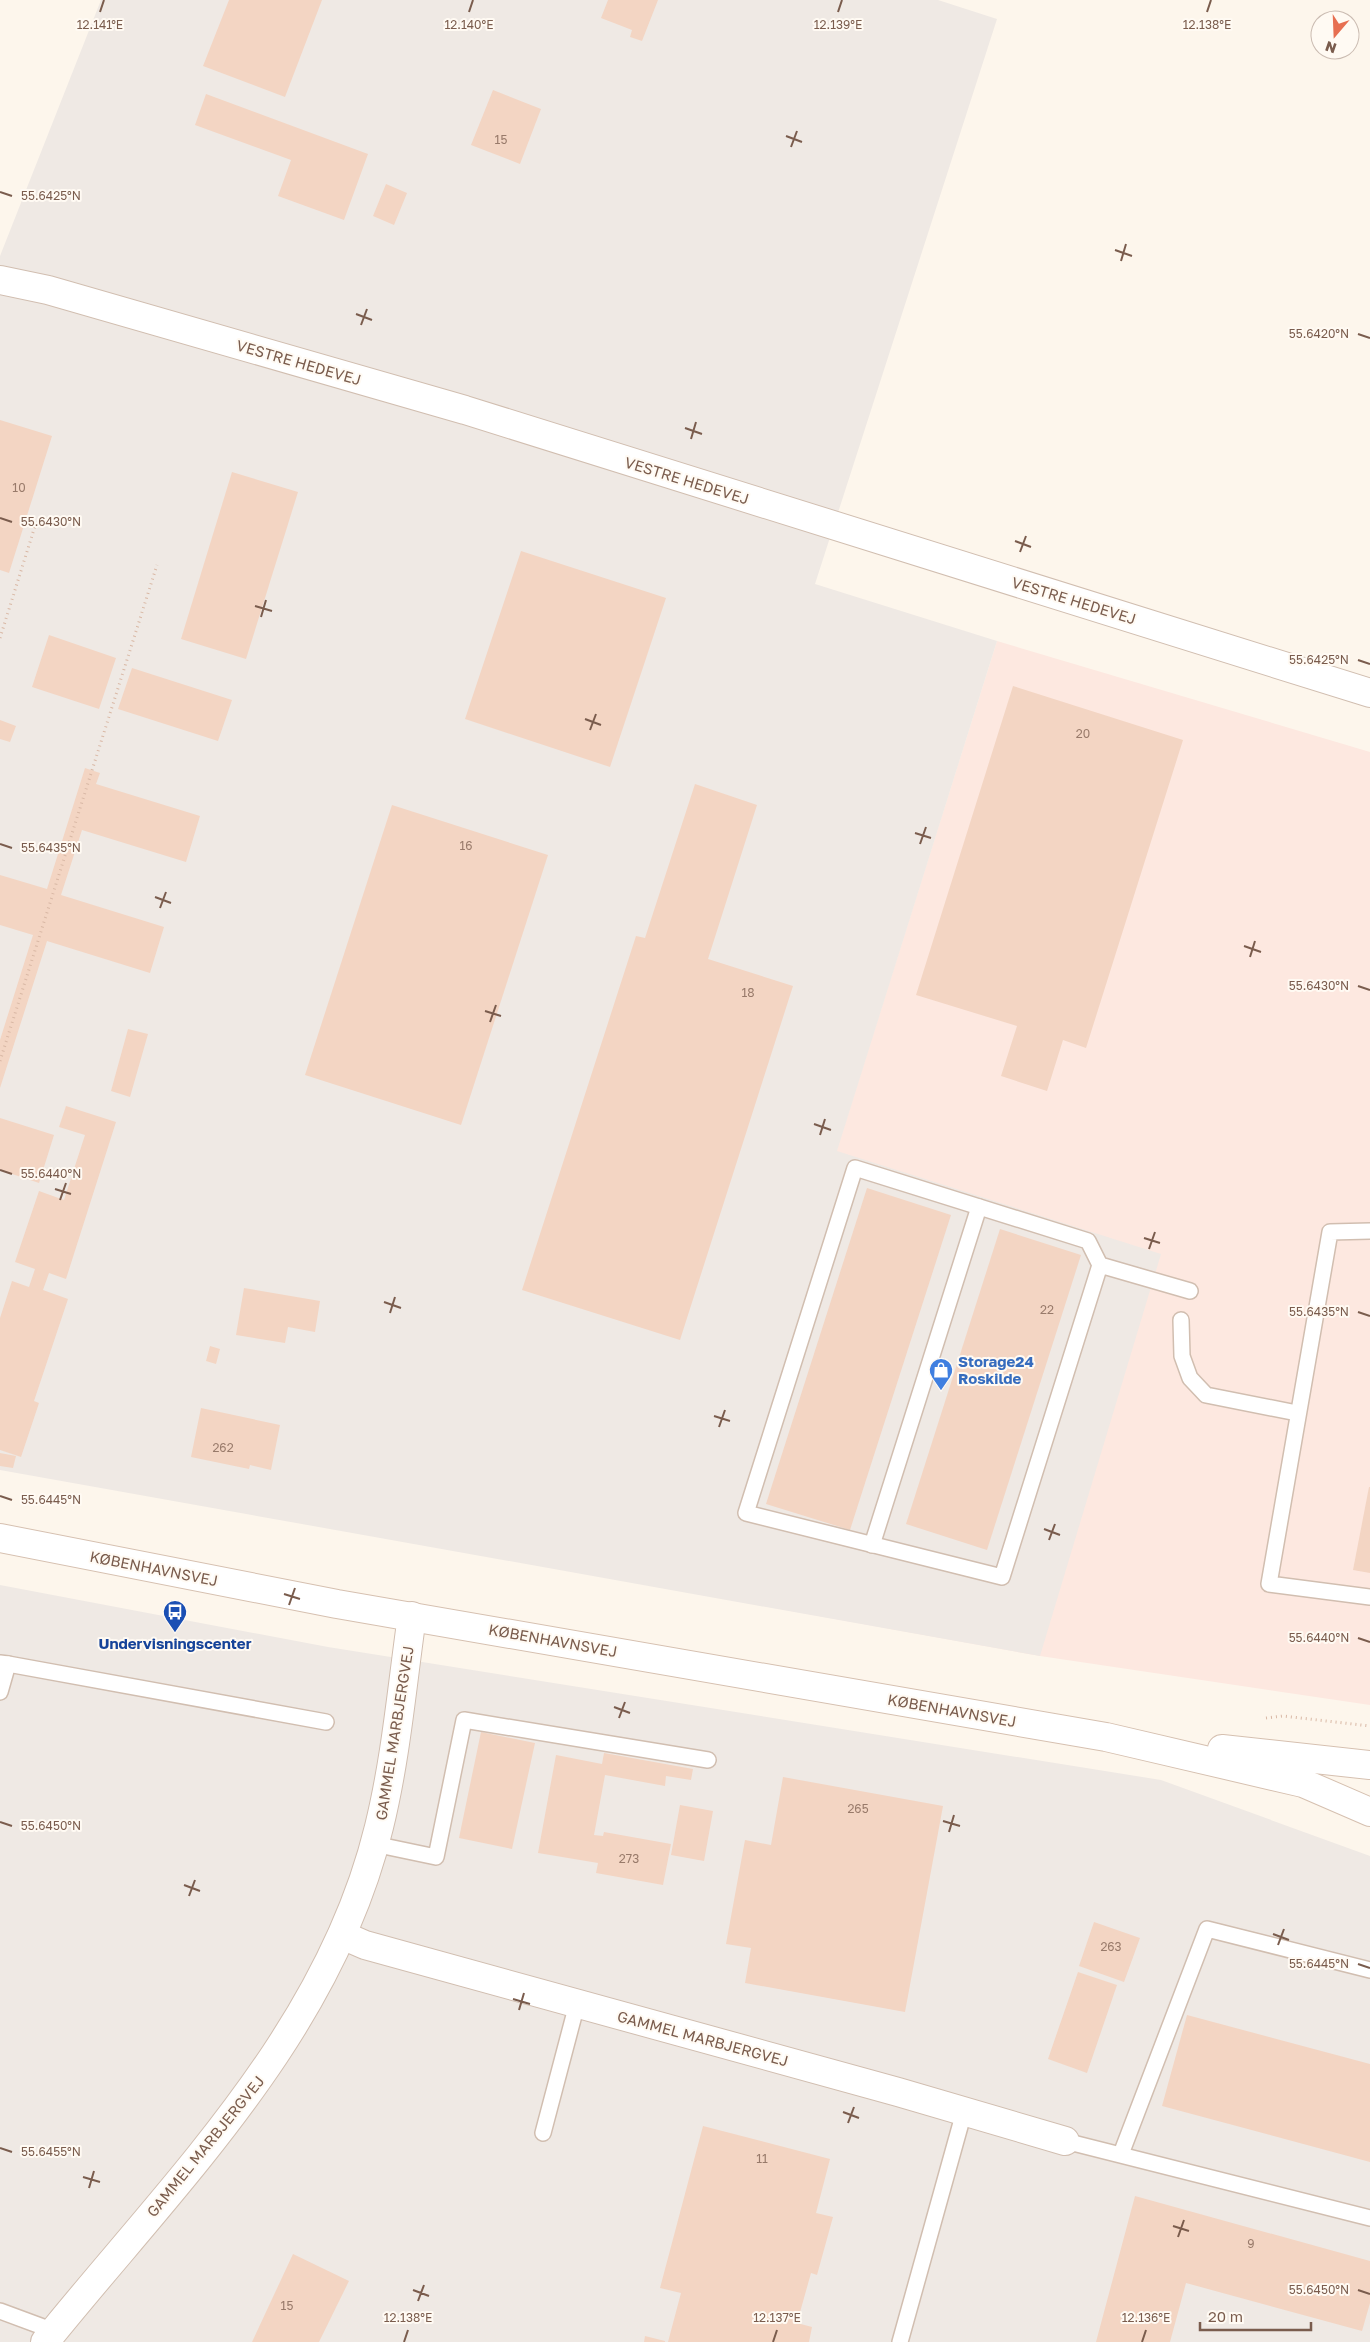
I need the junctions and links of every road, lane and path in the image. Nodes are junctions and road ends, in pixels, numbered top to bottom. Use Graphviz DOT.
graph roads {
  1 [pos="0,280"];
  2 [pos="35,526"];
  3 [pos="157,565"];
  4 [pos="0,638"];
  5 [pos="1370,692"];
  6 [pos="0,1061"];
  7 [pos="979,1207"];
  8 [pos="1370,1231"];
  9 [pos="1100,1264"];
  10 [pos="1190,1291"];
  11 [pos="1181,1320"];
  12 [pos="1297,1413"];
  13 [pos="0,1538"];
  14 [pos="872,1545"];
  15 [pos="1370,1598"];
  16 [pos="412,1616"];
  17 [pos="4,1664"];
  18 [pos="0,1692"];
  19 [pos="326,1722"];
  20 [pos="1106,1736"];
  21 [pos="708,1760"];
  22 [pos="1370,1765"];
  23 [pos="1370,1812"];
  24 [pos="374,1844"];
  25 [pos="342,1935"];
  26 [pos="1370,1970"];
  27 [pos="577,2004"];
  28 [pos="964,2112"];
  29 [pos="543,2133"];
  30 [pos="1065,2141"];
  31 [pos="1121,2154"];
  32 [pos="1370,2218"];
  33 [pos="0,2311"];
  34 [pos="50,2337"];
  35 [pos="900,2342"];
  1 -- 5 [label="street, VESTRE HEDEVEJ"];
  2 -- 4 [label="path"];
  3 -- 6 [label="path"];
  7 -- 9 [label="lane"];
  7 -- 14 [label="lane"];
  7 -- 14 [label="lane"];
  8 -- 12 [label="lane"];
  9 -- 10 [label="lane"];
  9 -- 14 [label="lane"];
  11 -- 12 [label="lane"];
  12 -- 15 [label="lane"];
  13 -- 16 [label="street, KØBENHAVNSVEJ"];
  16 -- 20 [label="street, KØBENHAVNSVEJ"];
  16 -- 24 [label="street, GAMMEL MARBJERGVEJ"];
  17 -- 18 [label="lane"];
  17 -- 19 [label="lane"];
  20 -- 22 [label="street, KØBENHAVNSVEJ"];
  20 -- 23 [label="street, KØBENHAVNSVEJ"];
  21 -- 24 [label="lane"];
  24 -- 25 [label="street, GAMMEL MARBJERGVEJ"];
  25 -- 27 [label="street, GAMMEL MARBJERGVEJ"];
  25 -- 34 [label="street, GAMMEL MARBJERGVEJ"];
  26 -- 31 [label="lane"];
  27 -- 28 [label="street, GAMMEL MARBJERGVEJ"];
  27 -- 29 [label="lane"];
  28 -- 30 [label="street, GAMMEL MARBJERGVEJ"];
  28 -- 35 [label="lane"];
  30 -- 31 [label="lane"];
  31 -- 32 [label="lane"];
  33 -- 34 [label="lane"];
}
